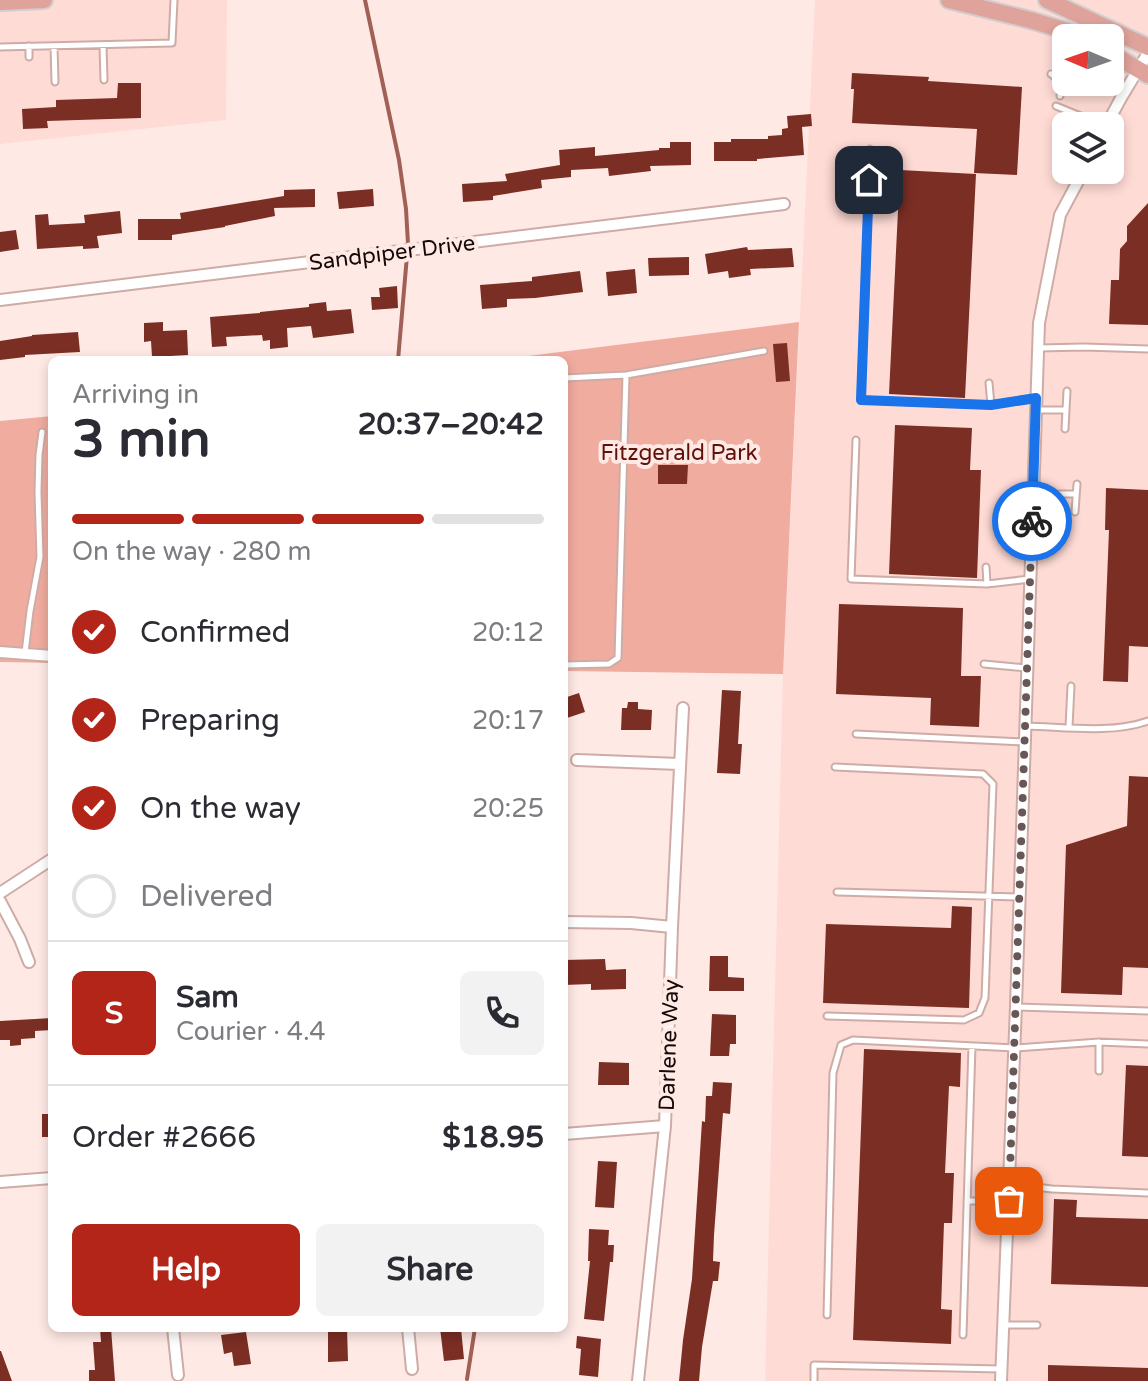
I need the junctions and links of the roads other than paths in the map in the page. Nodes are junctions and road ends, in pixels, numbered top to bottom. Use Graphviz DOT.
graph roads {
  1 [pos="44,0"];
  2 [pos="174,0"];
  3 [pos="949,0"];
  4 [pos="1047,0"];
  5 [pos="0,2"];
  6 [pos="1052,27"];
  7 [pos="103,45"];
  8 [pos="29,46"];
  9 [pos="54,46"];
  10 [pos="0,47"];
  11 [pos="1148,50"];
  12 [pos="29,57"];
  13 [pos="1124,61"];
  14 [pos="1143,72"];
  15 [pos="104,80"];
  16 [pos="55,82"];
  17 [pos="1056,106"];
  18 [pos="1071,112"];
  19 [pos="1116,112"];
  20 [pos="870,149"];
  21 [pos="1077,184"];
  22 [pos="784,204"];
  23 [pos="0,300"];
  24 [pos="1038,348"];
  25 [pos="1148,349"];
  26 [pos="764,351"];
  27 [pos="626,375"];
  28 [pos="568,378"];
  29 [pos="989,383"];
  30 [pos="1067,391"];
  31 [pos="1036,398"];
  32 [pos="991,405"];
  33 [pos="1036,410"];
  34 [pos="1065,410"];
  35 [pos="1065,429"];
  36 [pos="42,432"];
  37 [pos="856,440"];
  38 [pos="1077,484"];
  39 [pos="1033,494"];
  40 [pos="1076,494"];
  41 [pos="1075,512"];
  42 [pos="986,567"];
  43 [pos="1030,579"];
  44 [pos="987,584"];
  45 [pos="0,652"];
  46 [pos="25,653"];
  47 [pos="48,656"];
  48 [pos="984,664"];
  49 [pos="568,665"];
  50 [pos="1027,668"];
  51 [pos="1071,686"];
  52 [pos="683,708"];
  53 [pos="1148,721"];
  54 [pos="1025,726"];
  55 [pos="1069,727"];
  56 [pos="856,734"];
  57 [pos="1025,742"];
  58 [pos="577,760"];
  59 [pos="679,764"];
  60 [pos="835,767"];
  61 [pos="48,862"];
  62 [pos="837,892"];
  63 [pos="0,893"];
  64 [pos="989,896"];
  65 [pos="1020,897"];
  66 [pos="0,901"];
  67 [pos="568,922"];
  68 [pos="672,927"];
  69 [pos="29,962"];
  70 [pos="1016,1006"];
  71 [pos="1148,1011"];
  72 [pos="827,1016"];
  73 [pos="1099,1042"];
  74 [pos="1148,1044"];
  75 [pos="972,1046"];
  76 [pos="1015,1048"];
  77 [pos="1099,1071"];
  78 [pos="665,1126"];
  79 [pos="568,1134"];
  80 [pos="48,1178"];
  81 [pos="0,1182"];
  82 [pos="1009,1184"];
  83 [pos="1148,1193"];
  84 [pos="967,1201"];
  85 [pos="1009,1201"];
  86 [pos="827,1315"];
  87 [pos="1004,1325"];
  88 [pos="1037,1325"];
  89 [pos="173,1332"];
  90 [pos="408,1332"];
  91 [pos="963,1335"];
  92 [pos="412,1369"];
  93 [pos="178,1375"];
  94 [pos="1001,1375"];
  95 [pos="638,1381"];
  96 [pos="814,1381"];
  1 -- 5 [label="main road"];
  2 -- 7 [label="lane"];
  3 -- 6 [label="main road"];
  4 -- 11 [label="main road"];
  7 -- 9 [label="lane"];
  7 -- 15 [label="lane"];
  8 -- 9 [label="lane"];
  8 -- 10 [label="lane"];
  8 -- 12 [label="lane"];
  9 -- 16 [label="lane"];
  11 -- 14 [label="street"];
  13 -- 14 [label="main road"];
  14 -- 19 [label="street"];
  17 -- 18 [label="lane"];
  20 -- 32 [label="lane"];
  21 -- 24 [label="street"];
  22 -- 23 [label="street, Sandpiper Drive"];
  24 -- 25 [label="lane"];
  24 -- 31 [label="street"];
  26 -- 27 [label="lane"];
  27 -- 28 [label="lane"];
  27 -- 49 [label="lane"];
  29 -- 32 [label="lane"];
  30 -- 34 [label="lane"];
  31 -- 32 [label="lane"];
  31 -- 33 [label="street"];
  33 -- 34 [label="lane"];
  33 -- 39 [label="street"];
  34 -- 35 [label="lane"];
  36 -- 46 [label="lane"];
  37 -- 44 [label="lane"];
  38 -- 40 [label="lane"];
  39 -- 40 [label="lane"];
  39 -- 43 [label="street"];
  40 -- 41 [label="lane"];
  42 -- 44 [label="lane"];
  43 -- 44 [label="lane"];
  43 -- 50 [label="street"];
  45 -- 46 [label="street"];
  46 -- 47 [label="street"];
  48 -- 50 [label="lane"];
  50 -- 54 [label="street"];
  51 -- 55 [label="lane"];
  52 -- 59 [label="street, Darlene Way"];
  53 -- 55 [label="lane"];
  54 -- 55 [label="lane"];
  54 -- 57 [label="street"];
  56 -- 57 [label="lane"];
  57 -- 65 [label="street"];
  58 -- 59 [label="street"];
  59 -- 68 [label="street, Darlene Way"];
  60 -- 64 [label="lane"];
  61 -- 63 [label="street"];
  62 -- 64 [label="lane"];
  64 -- 65 [label="lane"];
  64 -- 72 [label="lane"];
  65 -- 70 [label="street"];
  66 -- 69 [label="street"];
  67 -- 68 [label="street"];
  68 -- 78 [label="street, Darlene Way"];
  70 -- 71 [label="lane"];
  70 -- 76 [label="street"];
  73 -- 74 [label="lane"];
  73 -- 76 [label="lane"];
  73 -- 77 [label="lane"];
  75 -- 76 [label="lane"];
  75 -- 84 [label="lane"];
  75 -- 86 [label="lane"];
  76 -- 82 [label="street"];
  78 -- 79 [label="street"];
  78 -- 95 [label="street, Darlene Way"];
  80 -- 81 [label="street"];
  82 -- 83 [label="lane"];
  82 -- 85 [label="street"];
  84 -- 85 [label="lane"];
  84 -- 91 [label="lane"];
  85 -- 87 [label="street"];
  87 -- 88 [label="lane"];
  87 -- 94 [label="street"];
  89 -- 93 [label="street"];
  90 -- 92 [label="street"];
  94 -- 96 [label="lane"];
}
